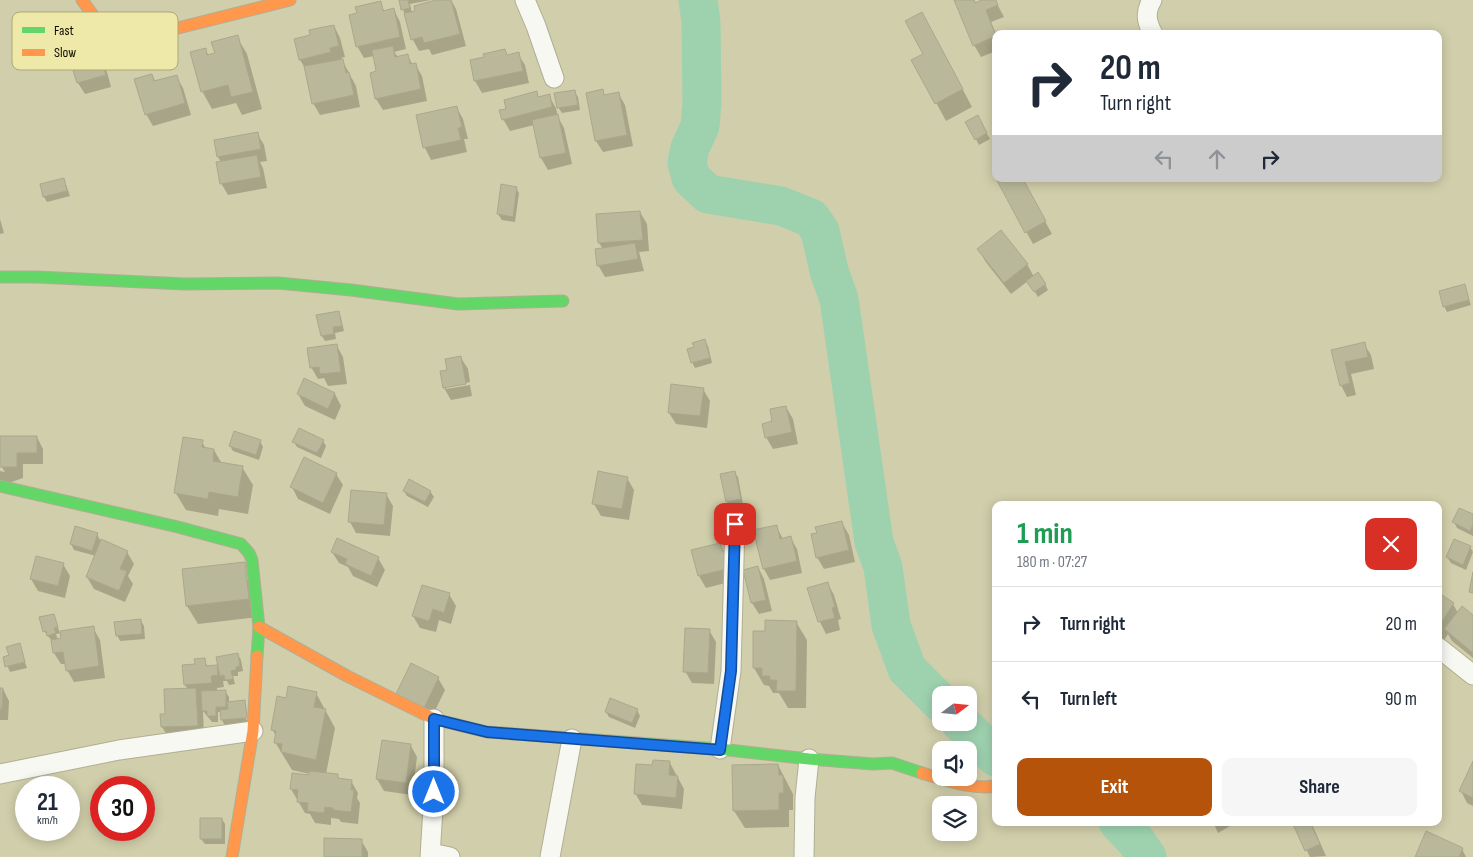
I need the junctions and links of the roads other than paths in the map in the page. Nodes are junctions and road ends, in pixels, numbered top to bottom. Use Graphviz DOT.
graph roads {
  1 [pos="82,0"];
  2 [pos="290,0"];
  3 [pos="525,0"];
  4 [pos="1152,0"];
  5 [pos="91,12"];
  6 [pos="178,28"];
  7 [pos="1151,30"];
  8 [pos="554,78"];
  9 [pos="0,277"];
  10 [pos="563,301"];
  11 [pos="0,486"];
  12 [pos="735,524"];
  13 [pos="259,627"];
  14 [pos="1442,650"];
  15 [pos="1473,675"];
  16 [pos="434,719"];
  17 [pos="253,731"];
  18 [pos="572,739"];
  19 [pos="720,750"];
  20 [pos="809,759"];
  21 [pos="0,774"];
  22 [pos="992,787"];
  23 [pos="431,855"];
  24 [pos="232,857"];
  25 [pos="450,857"];
  26 [pos="550,857"];
  27 [pos="804,857"];
  1 -- 5 [label="street"];
  2 -- 6 [label="street"];
  3 -- 8 [label="street"];
  4 -- 7 [label="street"];
  9 -- 10 [label="street"];
  11 -- 13 [label="street"];
  12 -- 19 [label="street"];
  13 -- 16 [label="street"];
  13 -- 17 [label="street"];
  14 -- 15 [label="street"];
  16 -- 18 [label="street"];
  16 -- 23 [label="street"];
  17 -- 21 [label="street"];
  17 -- 24 [label="street"];
  18 -- 19 [label="street"];
  18 -- 26 [label="street"];
  19 -- 20 [label="street"];
  20 -- 22 [label="street"];
  20 -- 27 [label="street"];
  23 -- 25 [label="street"];
}
